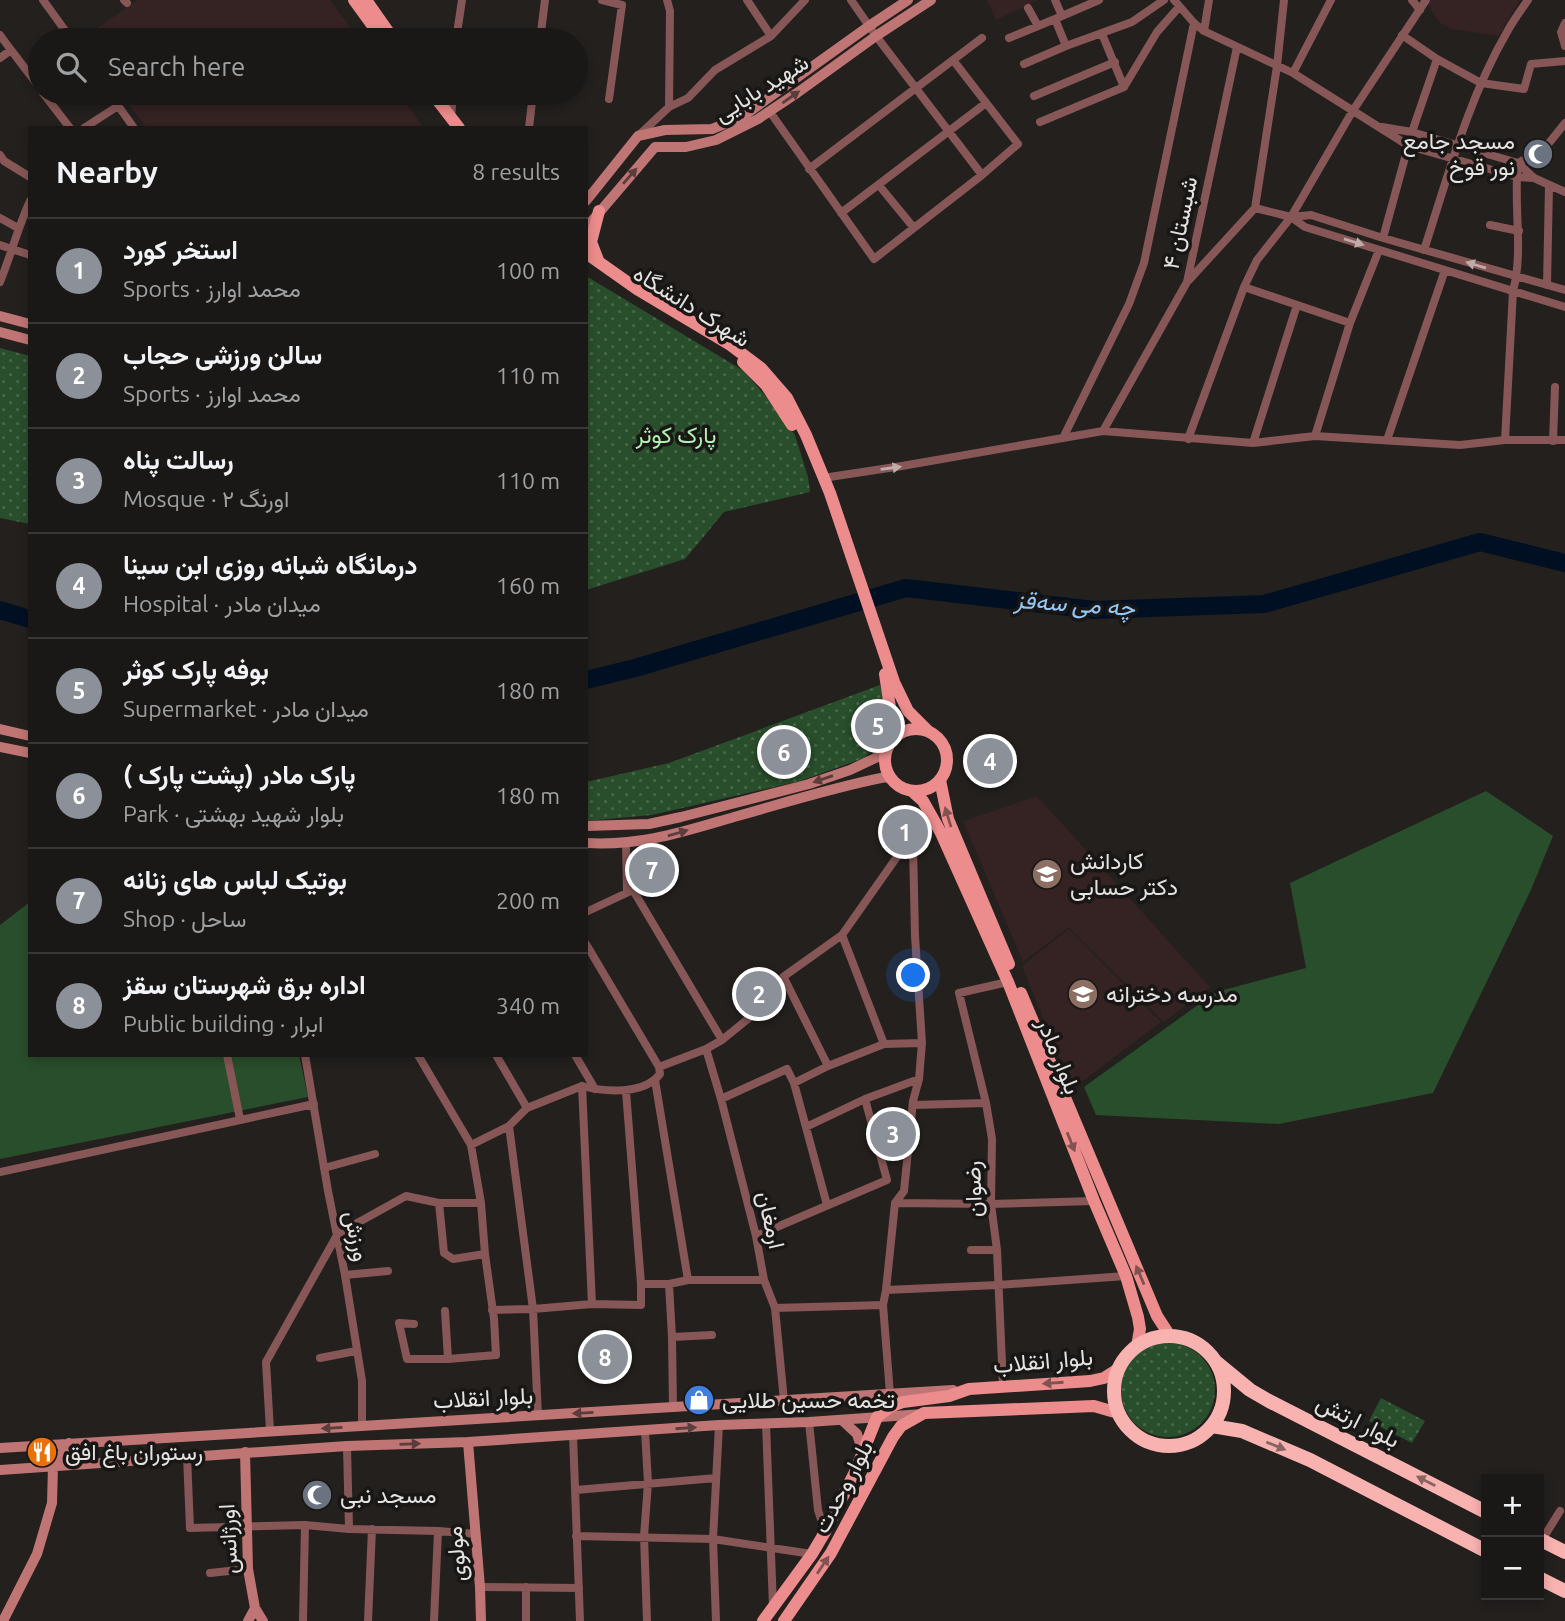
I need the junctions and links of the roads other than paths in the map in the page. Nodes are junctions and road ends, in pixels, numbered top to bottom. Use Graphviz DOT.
graph roads {
  1 [pos="43,0"];
  2 [pos="354,0"];
  3 [pos="366,0"];
  4 [pos="462,0"];
  5 [pos="545,0"];
  6 [pos="602,0"];
  7 [pos="667,0"];
  8 [pos="747,0"];
  9 [pos="805,0"];
  10 [pos="851,0"];
  11 [pos="908,0"];
  12 [pos="931,0"];
  13 [pos="1055,0"];
  14 [pos="1099,0"];
  15 [pos="1164,0"];
  16 [pos="1209,0"];
  17 [pos="1284,0"];
  18 [pos="1331,0"];
  19 [pos="1412,0"];
  20 [pos="1426,0"];
  21 [pos="1528,0"];
  22 [pos="1085,3"];
  23 [pos="1177,4"];
  24 [pos="1028,8"];
  25 [pos="1420,10"];
  26 [pos="1058,18"];
  27 [pos="1194,23"];
  28 [pos="1038,26"];
  29 [pos="1563,27"];
  30 [pos="63,28"];
  31 [pos="374,28"];
  32 [pos="386,28"];
  33 [pos="458,28"];
  34 [pos="542,28"];
  35 [pos="872,31"];
  36 [pos="1204,31"];
  37 [pos="1102,34"];
  38 [pos="0,35"];
  39 [pos="1402,35"];
  40 [pos="771,36"];
  41 [pos="982,38"];
  42 [pos="1009,38"];
  43 [pos="1066,46"];
  44 [pos="1565,46"];
  45 [pos="1237,47"];
  46 [pos="11,50"];
  47 [pos="0,58"];
  48 [pos="1437,59"];
  49 [pos="953,60"];
  50 [pos="1565,61"];
  51 [pos="1115,62"];
  52 [pos="1024,64"];
  53 [pos="1277,66"];
  54 [pos="28,72"];
  55 [pos="1293,73"];
  56 [pos="1482,83"];
  57 [pos="1125,87"];
  58 [pos="917,89"];
  59 [pos="1034,96"];
  60 [pos="609,99"];
  61 [pos="986,103"];
  62 [pos="53,105"];
  63 [pos="434,105"];
  64 [pos="440,105"];
  65 [pos="453,105"];
  66 [pos="532,105"];
  67 [pos="118,106"];
  68 [pos="669,107"];
  69 [pos="770,112"];
  70 [pos="1352,112"];
  71 [pos="1040,122"];
  72 [pos="1565,123"];
  73 [pos="453,125"];
  74 [pos="69,126"];
  75 [pos="87,126"];
  76 [pos="133,126"];
  77 [pos="529,126"];
  78 [pos="1378,126"];
  79 [pos="949,132"];
  80 [pos="1412,132"];
  81 [pos="638,136"];
  82 [pos="1409,146"];
  83 [pos="1458,146"];
  84 [pos="0,155"];
  85 [pos="1454,159"];
  86 [pos="1518,163"];
  87 [pos="809,169"];
  88 [pos="982,175"];
  89 [pos="28,176"];
  90 [pos="1517,177"];
  91 [pos="1534,178"];
  92 [pos="1549,185"];
  93 [pos="882,189"];
  94 [pos="1565,192"];
  95 [pos="588,198"];
  96 [pos="28,206"];
  97 [pos="1255,208"];
  98 [pos="599,211"];
  99 [pos="841,213"];
  100 [pos="1291,217"];
  101 [pos="0,218"];
  102 [pos="588,225"];
  103 [pos="1490,225"];
  104 [pos="18,228"];
  105 [pos="914,229"];
  106 [pos="1519,232"];
  107 [pos="1383,238"];
  108 [pos="0,245"];
  109 [pos="12,250"];
  110 [pos="1379,250"];
  111 [pos="1424,250"];
  112 [pos="28,254"];
  113 [pos="591,265"];
  114 [pos="1445,270"];
  115 [pos="1517,277"];
  116 [pos="0,282"];
  117 [pos="1187,282"];
  118 [pos="1547,285"];
  119 [pos="1244,288"];
  120 [pos="1565,290"];
  121 [pos="1513,292"];
  122 [pos="1297,305"];
  123 [pos="1565,307"];
  124 [pos="0,317"];
  125 [pos="1350,323"];
  126 [pos="28,324"];
  127 [pos="0,332"];
  128 [pos="28,339"];
  129 [pos="1555,387"];
  130 [pos="1103,431"];
  131 [pos="1315,436"];
  132 [pos="1063,438"];
  133 [pos="1188,439"];
  134 [pos="1387,440"];
  135 [pos="1505,440"];
  136 [pos="1565,440"];
  137 [pos="1553,441"];
  138 [pos="1253,443"];
  139 [pos="823,478"];
  140 [pos="827,495"];
  141 [pos="889,676"];
  142 [pos="0,729"];
  143 [pos="929,732"];
  144 [pos="28,736"];
  145 [pos="0,747"];
  146 [pos="887,749"];
  147 [pos="28,753"];
  148 [pos="891,779"];
  149 [pos="940,780"];
  150 [pos="912,791"];
  151 [pos="930,813"];
  152 [pos="588,826"];
  153 [pos="588,843"];
  154 [pos="626,843"];
  155 [pos="913,845"];
  156 [pos="665,875"];
  157 [pos="630,891"];
  158 [pos="588,911"];
  159 [pos="842,936"];
  160 [pos="588,947"];
  161 [pos="783,978"];
  162 [pos="1008,982"];
  163 [pos="722,1040"];
  164 [pos="922,1043"];
  165 [pos="884,1044"];
  166 [pos="706,1049"];
  167 [pos="226,1057"];
  168 [pos="305,1057"];
  169 [pos="419,1057"];
  170 [pos="497,1057"];
  171 [pos="576,1057"];
  172 [pos="828,1066"];
  173 [pos="659,1067"];
  174 [pos="919,1079"];
  175 [pos="655,1080"];
  176 [pos="794,1083"];
  177 [pos="582,1086"];
  178 [pos="595,1089"];
  179 [pos="626,1091"];
  180 [pos="721,1099"];
  181 [pos="865,1099"];
  182 [pos="986,1103"];
  183 [pos="314,1104"];
  184 [pos="913,1105"];
  185 [pos="527,1108"];
  186 [pos="240,1119"];
  187 [pos="509,1126"];
  188 [pos="806,1127"];
  189 [pos="471,1145"];
  190 [pos="375,1154"];
  191 [pos="324,1168"];
  192 [pos="0,1172"];
  193 [pos="1094,1201"];
  194 [pos="439,1203"];
  195 [pos="481,1203"];
  196 [pos="895,1203"];
  197 [pos="991,1204"];
  198 [pos="827,1205"];
  199 [pos="757,1236"];
  200 [pos="337,1237"];
  201 [pos="997,1250"];
  202 [pos="971,1251"];
  203 [pos="485,1254"];
  204 [pos="388,1271"];
  205 [pos="345,1275"];
  206 [pos="1126,1276"];
  207 [pos="688,1280"];
  208 [pos="764,1280"];
  209 [pos="641,1284"];
  210 [pos="668,1284"];
  211 [pos="998,1285"];
  212 [pos="886,1290"];
  213 [pos="593,1304"];
  214 [pos="883,1305"];
  215 [pos="775,1308"];
  216 [pos="533,1309"];
  217 [pos="492,1310"];
  218 [pos="445,1311"];
  219 [pos="414,1324"];
  220 [pos="712,1335"];
  221 [pos="1170,1336"];
  222 [pos="672,1338"];
  223 [pos="1137,1346"];
  224 [pos="356,1351"];
  225 [pos="320,1358"];
  226 [pos="448,1359"];
  227 [pos="1214,1361"];
  228 [pos="1118,1369"];
  229 [pos="1003,1386"];
  230 [pos="969,1389"];
  231 [pos="890,1394"];
  232 [pos="783,1401"];
  233 [pos="673,1407"];
  234 [pos="617,1410"];
  235 [pos="924,1413"];
  236 [pos="1118,1413"];
  237 [pos="538,1415"];
  238 [pos="877,1417"];
  239 [pos="842,1420"];
  240 [pos="809,1422"];
  241 [pos="766,1424"];
  242 [pos="719,1425"];
  243 [pos="362,1426"];
  244 [pos="1212,1426"];
  245 [pos="270,1431"];
  246 [pos="645,1431"];
  247 [pos="603,1433"];
  248 [pos="573,1435"];
  249 [pos="468,1442"];
  250 [pos="69,1443"];
  251 [pos="347,1446"];
  252 [pos="866,1447"];
  253 [pos="0,1448"];
  254 [pos="887,1448"];
  255 [pos="245,1452"];
  256 [pos="187,1456"];
  257 [pos="53,1466"];
  258 [pos="0,1471"];
  259 [pos="716,1478"];
  260 [pos="648,1483"];
  261 [pos="576,1490"];
  262 [pos="1481,1509"];
  263 [pos="1560,1511"];
  264 [pos="306,1525"];
  265 [pos="247,1527"];
  266 [pos="349,1528"];
  267 [pos="372,1529"];
  268 [pos="438,1531"];
  269 [pos="825,1532"];
  270 [pos="475,1534"];
  271 [pos="576,1536"];
  272 [pos="644,1536"];
  273 [pos="1543,1537"];
  274 [pos="713,1539"];
  275 [pos="1544,1544"];
  276 [pos="1481,1548"];
  277 [pos="771,1549"];
  278 [pos="1565,1552"];
  279 [pos="812,1554"];
  280 [pos="248,1569"];
  281 [pos="210,1573"];
  282 [pos="1544,1580"];
  283 [pos="480,1587"];
  284 [pos="526,1587"];
  285 [pos="579,1588"];
  286 [pos="1565,1591"];
  287 [pos="773,1607"];
  288 [pos="255,1608"];
  289 [pos="3,1621"];
  290 [pos="248,1621"];
  291 [pos="262,1621"];
  292 [pos="303,1621"];
  293 [pos="368,1621"];
  294 [pos="434,1621"];
  295 [pos="481,1621"];
  296 [pos="526,1621"];
  297 [pos="580,1621"];
  298 [pos="647,1621"];
  299 [pos="716,1621"];
  300 [pos="763,1621"];
  301 [pos="784,1621"];
  1 -- 30 [label="street"];
  2 -- 31 [label="main road"];
  3 -- 32 [label="main road"];
  4 -- 33 [label="street"];
  5 -- 34 [label="street"];
  6 -- 60 [label="street"];
  7 -- 68 [label="street"];
  8 -- 40 [label="street"];
  9 -- 40 [label="street"];
  10 -- 35 [label="street"];
  11 -- 35 [label="main road, شهید بابایی"];
  12 -- 35 [label="main road, شهید بابایی"];
  13 -- 26 [label="street"];
  14 -- 22 [label="street"];
  15 -- 37 [label="street"];
  16 -- 36 [label="street"];
  17 -- 53 [label="street"];
  18 -- 55 [label="street"];
  19 -- 25 [label="street"];
  20 -- 25 [label="street"];
  21 -- 56 [label="street"];
  22 -- 26 [label="street"];
  23 -- 27 [label="street"];
  23 -- 57 [label="street"];
  24 -- 28 [label="street"];
  25 -- 39 [label="street"];
  26 -- 28 [label="street"];
  26 -- 43 [label="street"];
  27 -- 36 [label="street"];
  27 -- 132 [label="street"];
  28 -- 42 [label="street"];
  29 -- 44 [label="street"];
  35 -- 58 [label="street"];
  69 -- 35 [label="main road, شهید بابایی, one-way"];
  35 -- 81 [label="main road, شهید بابایی"];
  36 -- 45 [label="street"];
  37 -- 43 [label="street"];
  37 -- 51 [label="street"];
  38 -- 46 [label="street"];
  39 -- 48 [label="street"];
  39 -- 70 [label="street"];
  40 -- 68 [label="street"];
  41 -- 49 [label="street"];
  43 -- 52 [label="street"];
  45 -- 53 [label="street"];
  45 -- 117 [label="street, شبستان ۴"];
  46 -- 47 [label="street"];
  46 -- 54 [label="street"];
  48 -- 56 [label="street"];
  48 -- 80 [label="street"];
  49 -- 58 [label="street"];
  49 -- 61 [label="street"];
  50 -- 56 [label="street"];
  51 -- 57 [label="street"];
  51 -- 59 [label="street"];
  53 -- 55 [label="street"];
  53 -- 97 [label="street"];
  55 -- 70 [label="street"];
  56 -- 83 [label="street"];
  57 -- 71 [label="street"];
  58 -- 79 [label="street"];
  58 -- 87 [label="street"];
  61 -- 79 [label="street"];
  61 -- 88 [label="street"];
  62 -- 74 [label="street"];
  63 -- 73 [label="main road"];
  64 -- 73 [label="main road"];
  65 -- 73 [label="street"];
  66 -- 77 [label="street"];
  67 -- 75 [label="street"];
  67 -- 76 [label="street"];
  68 -- 81 [label="street"];
  69 -- 87 [label="street"];
  98 -- 69 [label="main road, شهید بابایی, one-way"];
  70 -- 78 [label="street"];
  70 -- 100 [label="street"];
  72 -- 86 [label="street"];
  78 -- 80 [label="street"];
  78 -- 82 [label="street"];
  79 -- 88 [label="street"];
  79 -- 99 [label="street"];
  80 -- 82 [label="street"];
  80 -- 83 [label="street"];
  81 -- 95 [label="main road"];
  82 -- 85 [label="street"];
  82 -- 107 [label="street"];
  83 -- 85 [label="street"];
  83 -- 86 [label="street"];
  84 -- 89 [label="street"];
  85 -- 90 [label="street"];
  85 -- 111 [label="street"];
  86 -- 90 [label="street"];
  86 -- 91 [label="street"];
  87 -- 99 [label="street"];
  88 -- 105 [label="street"];
  90 -- 91 [label="street"];
  90 -- 106 [label="street"];
  91 -- 92 [label="street"];
  92 -- 94 [label="street"];
  92 -- 118 [label="street"];
  93 -- 105 [label="street"];
  96 -- 104 [label="street"];
  97 -- 100 [label="street"];
  97 -- 117 [label="street"];
  98 -- 102 [label="main road, شهید بابایی"];
  98 -- 113 [label="main road"];
  99 -- 105 [label="street"];
  100 -- 107 [label="street"];
  100 -- 110 [label="street, one-way"];
  100 -- 119 [label="street"];
  101 -- 104 [label="street"];
  103 -- 106 [label="street"];
  104 -- 109 [label="street"];
  106 -- 115 [label="street"];
  107 -- 111 [label="street"];
  108 -- 109 [label="street"];
  109 -- 112 [label="street"];
  109 -- 116 [label="street"];
  110 -- 114 [label="street"];
  110 -- 125 [label="street"];
  115 -- 111 [label="street, one-way"];
  113 -- 139 [label="main road"];
  113 -- 140 [label="main road, شهرک دانشگاه"];
  114 -- 121 [label="street"];
  114 -- 134 [label="street"];
  115 -- 118 [label="street"];
  115 -- 121 [label="street"];
  117 -- 130 [label="street, شبستان ۴"];
  118 -- 120 [label="street"];
  119 -- 122 [label="street"];
  119 -- 133 [label="street"];
  121 -- 123 [label="street"];
  121 -- 135 [label="street"];
  122 -- 125 [label="street"];
  122 -- 138 [label="street"];
  124 -- 126 [label="main road"];
  125 -- 131 [label="street"];
  127 -- 128 [label="main road"];
  129 -- 137 [label="street"];
  130 -- 132 [label="street"];
  130 -- 133 [label="street"];
  131 -- 134 [label="street"];
  131 -- 138 [label="street"];
  139 -- 132 [label="street, one-way"];
  133 -- 138 [label="street"];
  134 -- 135 [label="street"];
  135 -- 137 [label="street"];
  136 -- 137 [label="street"];
  139 -- 140 [label="main road"];
  140 -- 141 [label="main road"];
  141 -- 143 [label="main road"];
  141 -- 146 [label="main road"];
  142 -- 144 [label="main road"];
  143 -- 146 [label="main road"];
  143 -- 149 [label="main road"];
  145 -- 147 [label="main road"];
  146 -- 148 [label="main road"];
  146 -- 152 [label="main road, one-way"];
  148 -- 150 [label="main road"];
  154 -- 148 [label="main road, one-way"];
  149 -- 150 [label="main road"];
  221 -- 149 [label="main road, بلوار مادر, one-way"];
  150 -- 151 [label="main road, بلوار مادر"];
  151 -- 155 [label="street"];
  151 -- 162 [label="main road, بلوار مادر"];
  153 -- 154 [label="main road"];
  154 -- 157 [label="street"];
  155 -- 159 [label="street"];
  155 -- 164 [label="street"];
  156 -- 157 [label="street"];
  157 -- 158 [label="street"];
  157 -- 163 [label="street"];
  159 -- 161 [label="street"];
  159 -- 165 [label="street"];
  160 -- 173 [label="street"];
  161 -- 163 [label="street"];
  161 -- 172 [label="street"];
  162 -- 182 [label="street, رضوان"];
  162 -- 193 [label="main road, بلوار مادر, one-way"];
  163 -- 166 [label="street"];
  164 -- 165 [label="street"];
  164 -- 174 [label="street"];
  165 -- 172 [label="street"];
  166 -- 173 [label="street"];
  166 -- 180 [label="street, ارمغان"];
  167 -- 186 [label="street"];
  168 -- 183 [label="street, ورزش"];
  169 -- 189 [label="street"];
  170 -- 185 [label="street"];
  171 -- 178 [label="street"];
  172 -- 176 [label="street"];
  173 -- 175 [label="street"];
  174 -- 181 [label="street"];
  174 -- 184 [label="street"];
  175 -- 179 [label="street"];
  175 -- 207 [label="street"];
  176 -- 180 [label="street"];
  176 -- 188 [label="street"];
  177 -- 178 [label="street"];
  177 -- 185 [label="street"];
  177 -- 213 [label="street"];
  178 -- 179 [label="street"];
  179 -- 209 [label="street"];
  180 -- 199 [label="street, ارمغان"];
  181 -- 188 [label="street"];
  181 -- 198 [label="street"];
  182 -- 184 [label="street"];
  182 -- 197 [label="street, رضوان"];
  183 -- 186 [label="street"];
  183 -- 191 [label="street, ورزش"];
  184 -- 196 [label="street"];
  185 -- 187 [label="street"];
  186 -- 192 [label="street"];
  187 -- 189 [label="street"];
  187 -- 216 [label="street"];
  188 -- 198 [label="street"];
  189 -- 195 [label="street"];
  190 -- 191 [label="street"];
  191 -- 200 [label="street, ورزش"];
  193 -- 197 [label="street"];
  193 -- 206 [label="main road, بلوار مادر"];
  194 -- 195 [label="street"];
  194 -- 200 [label="street"];
  194 -- 203 [label="street"];
  195 -- 203 [label="street"];
  196 -- 197 [label="street"];
  196 -- 212 [label="street"];
  197 -- 201 [label="street, رضوان"];
  198 -- 199 [label="street"];
  199 -- 208 [label="street, ارمغان"];
  200 -- 205 [label="street, ورزش"];
  200 -- 245 [label="street"];
  201 -- 202 [label="street"];
  201 -- 211 [label="street, رضوان"];
  203 -- 217 [label="street"];
  204 -- 205 [label="street"];
  205 -- 224 [label="street, ورزش"];
  206 -- 211 [label="street"];
  206 -- 223 [label="main road, بلوار مادر"];
  207 -- 208 [label="street"];
  207 -- 210 [label="street"];
  208 -- 215 [label="street, ارمغان"];
  209 -- 210 [label="street"];
  209 -- 213 [label="street"];
  210 -- 222 [label="street"];
  211 -- 212 [label="street"];
  211 -- 229 [label="street, رضوان"];
  212 -- 214 [label="street"];
  213 -- 216 [label="street"];
  214 -- 215 [label="street"];
  214 -- 231 [label="street"];
  215 -- 232 [label="street, ارمغان"];
  216 -- 217 [label="street"];
  216 -- 237 [label="street"];
  217 -- 226 [label="street"];
  218 -- 226 [label="street"];
  219 -- 226 [label="street"];
  220 -- 222 [label="street"];
  221 -- 223 [label="highway"];
  221 -- 227 [label="highway"];
  222 -- 233 [label="street"];
  223 -- 228 [label="highway"];
  224 -- 225 [label="street"];
  224 -- 243 [label="street, ورزش"];
  227 -- 244 [label="highway"];
  262 -- 227 [label="highway, بلوار ارتش, one-way"];
  228 -- 229 [label="main road, بلوار انقلاب, one-way"];
  228 -- 236 [label="highway"];
  229 -- 230 [label="main road, بلوار انقلاب"];
  230 -- 231 [label="main road, بلوار انقلاب"];
  230 -- 238 [label="main road, بلوار انقلاب"];
  231 -- 232 [label="main road, بلوار انقلاب"];
  232 -- 233 [label="main road, بلوار انقلاب"];
  233 -- 234 [label="main road, بلوار انقلاب"];
  234 -- 237 [label="main road, بلوار انقلاب, one-way"];
  234 -- 247 [label="main road"];
  235 -- 236 [label="main road, بلوار انقلاب"];
  235 -- 238 [label="main road, بلوار انقلاب"];
  235 -- 254 [label="main road, بلوار وحدت"];
  236 -- 244 [label="highway"];
  237 -- 243 [label="main road, بلوار انقلاب"];
  238 -- 239 [label="main road, بلوار انقلاب"];
  238 -- 252 [label="main road"];
  239 -- 240 [label="main road, بلوار انقلاب"];
  239 -- 252 [label="main road"];
  240 -- 241 [label="main road, بلوار انقلاب"];
  240 -- 269 [label="street"];
  241 -- 242 [label="main road, بلوار انقلاب"];
  241 -- 277 [label="street"];
  246 -- 242 [label="main road, بلوار انقلاب, one-way"];
  242 -- 259 [label="street"];
  243 -- 245 [label="main road, بلوار انقلاب, one-way"];
  244 -- 276 [label="highway, one-way"];
  245 -- 250 [label="main road, بلوار انقلاب"];
  246 -- 247 [label="main road, بلوار انقلاب"];
  246 -- 260 [label="street"];
  247 -- 248 [label="main road, بلوار انقلاب"];
  248 -- 249 [label="main road, بلوار انقلاب"];
  248 -- 261 [label="street"];
  251 -- 249 [label="main road, بلوار انقلاب, one-way"];
  249 -- 270 [label="main road, مولوی"];
  250 -- 253 [label="main road, بلوار انقلاب"];
  250 -- 257 [label="main road"];
  251 -- 255 [label="main road, بلوار انقلاب"];
  251 -- 266 [label="street"];
  252 -- 254 [label="main road"];
  252 -- 269 [label="main road, بلوار وحدت"];
  301 -- 254 [label="main road, بلوار وحدت, one-way"];
  255 -- 256 [label="main road, بلوار انقلاب"];
  255 -- 265 [label="main road, اورژانس"];
  256 -- 257 [label="main road, بلوار انقلاب"];
  256 -- 265 [label="street"];
  257 -- 258 [label="main road, بلوار انقلاب"];
  257 -- 289 [label="main road"];
  259 -- 260 [label="street"];
  259 -- 274 [label="street"];
  260 -- 261 [label="street"];
  260 -- 272 [label="street"];
  261 -- 271 [label="street"];
  263 -- 273 [label="street"];
  264 -- 265 [label="street"];
  264 -- 266 [label="street"];
  264 -- 292 [label="street"];
  265 -- 280 [label="main road, اورژانس"];
  266 -- 267 [label="street"];
  267 -- 268 [label="street"];
  267 -- 293 [label="street"];
  268 -- 270 [label="street"];
  268 -- 294 [label="street"];
  269 -- 279 [label="main road, بلوار وحدت"];
  270 -- 283 [label="main road, مولوی"];
  271 -- 272 [label="street"];
  271 -- 285 [label="street"];
  272 -- 274 [label="street"];
  272 -- 298 [label="street"];
  274 -- 277 [label="street"];
  274 -- 299 [label="street"];
  275 -- 278 [label="highway"];
  277 -- 279 [label="street"];
  277 -- 287 [label="street"];
  279 -- 287 [label="main road, بلوار وحدت"];
  280 -- 281 [label="street"];
  280 -- 288 [label="main road, اورژانس"];
  282 -- 286 [label="highway"];
  283 -- 284 [label="street"];
  283 -- 295 [label="main road, مولوی"];
  284 -- 285 [label="street"];
  284 -- 296 [label="street"];
  285 -- 297 [label="street"];
  287 -- 300 [label="main road, بلوار وحدت"];
  288 -- 290 [label="main road"];
  288 -- 291 [label="main road, اورژانس"];
}
